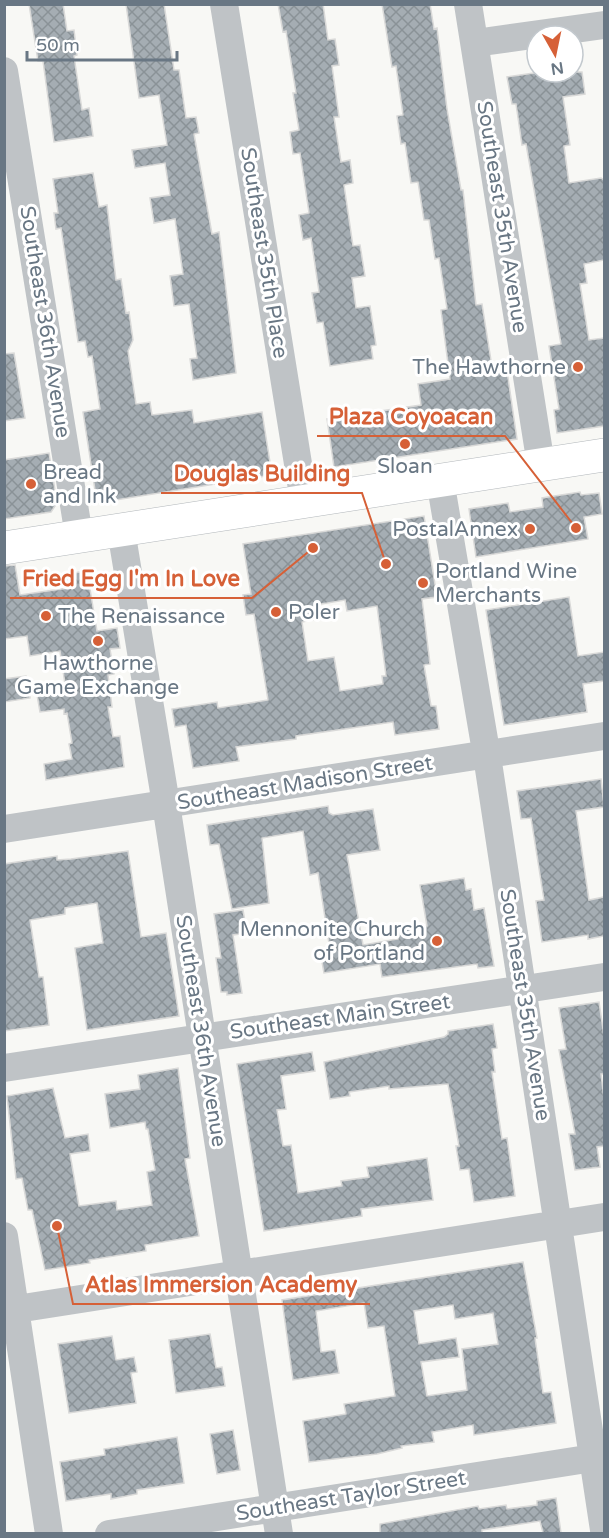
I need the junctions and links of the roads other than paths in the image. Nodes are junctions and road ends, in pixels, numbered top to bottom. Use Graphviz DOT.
graph roads {
  1 [pos="224,4"];
  2 [pos="468,4"];
  3 [pos="604,25"];
  4 [pos="475,43"];
  5 [pos="4,71"];
  6 [pos="604,455"];
  7 [pos="541,465"];
  8 [pos="440,480"];
  9 [pos="304,501"];
  10 [pos="121,530"];
  11 [pos="79,537"];
  12 [pos="4,548"];
  13 [pos="604,736"];
  14 [pos="487,755"];
  15 [pos="166,804"];
  16 [pos="4,829"];
  17 [pos="604,977"];
  18 [pos="522,990"];
  19 [pos="202,1038"];
  20 [pos="4,1068"];
  21 [pos="604,1217"];
  22 [pos="557,1225"];
  23 [pos="4,1236"];
  24 [pos="240,1274"];
  25 [pos="10,1310"];
  26 [pos="593,1458"];
  27 [pos="277,1520"];
  28 [pos="604,1530"];
  29 [pos="49,1533"];
  30 [pos="109,1533"];
  1 -- 9 [label="street, Southeast 35th Place"];
  2 -- 4 [label="street, Southeast 35th Avenue"];
  3 -- 4 [label="street"];
  4 -- 7 [label="street, Southeast 35th Avenue"];
  5 -- 11 [label="street, Southeast 36th Avenue"];
  6 -- 7 [label="main road"];
  7 -- 8 [label="main road"];
  8 -- 9 [label="main road"];
  8 -- 14 [label="street, Southeast 35th Avenue"];
  9 -- 10 [label="main road"];
  10 -- 11 [label="main road"];
  10 -- 15 [label="street, Southeast 36th Avenue"];
  11 -- 12 [label="main road"];
  13 -- 14 [label="street, Southeast Madison Street"];
  14 -- 15 [label="street, Southeast Madison Street"];
  14 -- 18 [label="street, Southeast 35th Avenue"];
  15 -- 16 [label="street, Southeast Madison Street"];
  15 -- 19 [label="street, Southeast 36th Avenue"];
  17 -- 18 [label="street, Southeast Main Street"];
  18 -- 19 [label="street, Southeast Main Street"];
  18 -- 22 [label="street, Southeast 35th Avenue"];
  19 -- 20 [label="street, Southeast Main Street"];
  19 -- 24 [label="street, Southeast 36th Avenue"];
  21 -- 22 [label="street"];
  22 -- 24 [label="street"];
  22 -- 26 [label="street, Southeast 35th Avenue"];
  23 -- 25 [label="street"];
  24 -- 25 [label="street"];
  24 -- 27 [label="street, Southeast 36th Avenue"];
  25 -- 29 [label="street"];
  26 -- 27 [label="street, Southeast Taylor Street"];
  26 -- 28 [label="street, Southeast 35th Avenue"];
  27 -- 30 [label="street, Southeast Taylor Street"];
}
